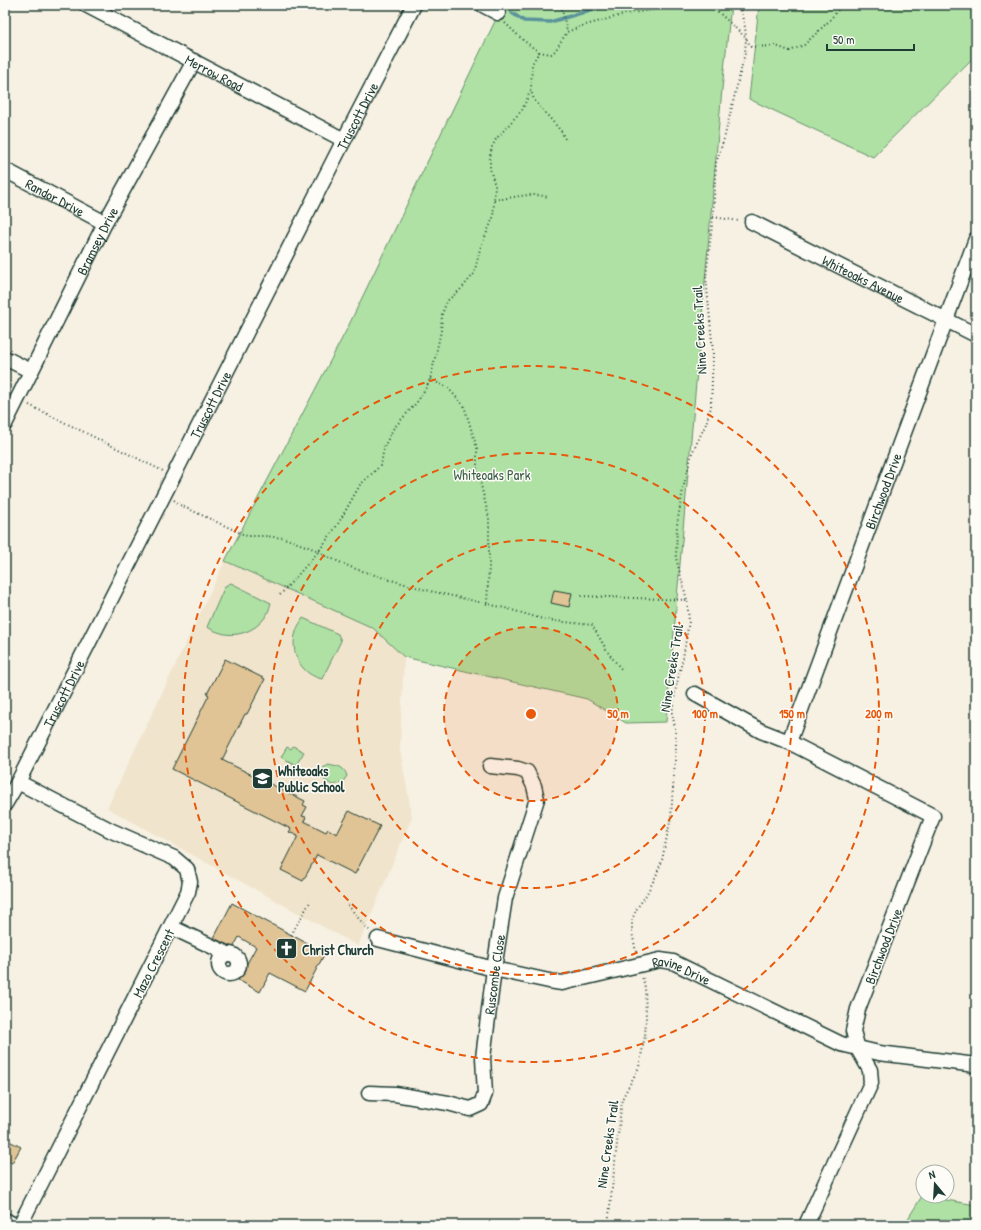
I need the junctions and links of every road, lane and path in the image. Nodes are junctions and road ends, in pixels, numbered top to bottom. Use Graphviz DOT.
graph roads {
  1 [pos="86,5"];
  2 [pos="414,5"];
  3 [pos="483,5"];
  4 [pos="713,5"];
  5 [pos="739,5"];
  6 [pos="842,5"];
  7 [pos="561,6"];
  8 [pos="498,13"];
  9 [pos="567,32"];
  10 [pos="746,38"];
  11 [pos="539,52"];
  12 [pos="194,61"];
  13 [pos="531,90"];
  14 [pos="566,139"];
  15 [pos="344,140"];
  16 [pos="5,170"];
  17 [pos="548,197"];
  18 [pos="494,200"];
  19 [pos="713,217"];
  20 [pos="752,222"];
  21 [pos="105,223"];
  22 [pos="976,239"];
  23 [pos="946,319"];
  24 [pos="976,335"];
  25 [pos="5,358"];
  26 [pos="31,371"];
  27 [pos="430,379"];
  28 [pos="17,399"];
  29 [pos="5,424"];
  30 [pos="169,485"];
  31 [pos="318,551"];
  32 [pos="280,595"];
  33 [pos="581,596"];
  34 [pos="687,600"];
  35 [pos="487,603"];
  36 [pos="622,670"];
  37 [pos="695,694"];
  38 [pos="788,742"];
  39 [pos="490,766"];
  40 [pos="18,782"];
  41 [pos="5,804"];
  42 [pos="310,902"];
  43 [pos="348,905"];
  44 [pos="171,927"];
  45 [pos="291,935"];
  46 [pos="378,939"];
  47 [pos="228,954"];
  48 [pos="639,966"];
  49 [pos="494,969"];
  50 [pos="858,1048"];
  51 [pos="976,1065"];
  52 [pos="369,1093"];
  53 [pos="5,1220"];
  54 [pos="14,1225"];
  55 [pos="20,1225"];
  56 [pos="608,1225"];
  57 [pos="806,1225"];
  1 -- 12 [label="street, Merrow Road"];
  2 -- 15 [label="street, Truscott Drive"];
  3 -- 8 [label="street"];
  4 -- 9 [label="path"];
  4 -- 10 [label="path"];
  5 -- 10 [label="path, Nine Creeks Trail"];
  6 -- 10 [label="path"];
  7 -- 9 [label="path"];
  8 -- 11 [label="path"];
  9 -- 11 [label="path"];
  10 -- 19 [label="path, Nine Creeks Trail"];
  11 -- 13 [label="path"];
  12 -- 15 [label="street, Merrow Road"];
  12 -- 21 [label="street, Bramsey Drive"];
  13 -- 14 [label="path"];
  13 -- 18 [label="path"];
  15 -- 30 [label="street, Truscott Drive"];
  16 -- 21 [label="street, Randor Drive"];
  17 -- 18 [label="path"];
  18 -- 27 [label="path"];
  19 -- 20 [label="path"];
  19 -- 34 [label="path, Nine Creeks Trail"];
  20 -- 23 [label="street, Whiteoaks Avenue"];
  21 -- 26 [label="street, Bramsey Drive"];
  22 -- 23 [label="street, Birchwood Drive"];
  23 -- 24 [label="street, Whiteoaks Avenue"];
  23 -- 38 [label="street, Birchwood Drive"];
  25 -- 26 [label="street"];
  26 -- 28 [label="street, Bramsey Drive"];
  27 -- 31 [label="path"];
  27 -- 35 [label="path"];
  28 -- 29 [label="street, Bramsey Drive"];
  28 -- 30 [label="path"];
  30 -- 31 [label="path"];
  30 -- 40 [label="street, Truscott Drive"];
  31 -- 32 [label="path"];
  31 -- 35 [label="path"];
  33 -- 34 [label="path"];
  34 -- 48 [label="path, Nine Creeks Trail"];
  35 -- 36 [label="path"];
  37 -- 38 [label="street, Birchwood Drive"];
  38 -- 50 [label="street, Birchwood Drive"];
  39 -- 49 [label="street, Ruscombe Close"];
  40 -- 41 [label="street, Truscott Drive"];
  40 -- 44 [label="street, Mazo Crescent"];
  42 -- 45 [label="path"];
  43 -- 46 [label="path"];
  44 -- 47 [label="street"];
  44 -- 55 [label="street, Mazo Crescent"];
  46 -- 49 [label="street, Ravine Drive"];
  48 -- 49 [label="street, Ravine Drive"];
  48 -- 50 [label="street, Ravine Drive"];
  48 -- 56 [label="path, Nine Creeks Trail"];
  49 -- 52 [label="street, Ruscombe Close"];
  50 -- 51 [label="street, Ravine Drive"];
  50 -- 57 [label="street, Birchwood Drive"];
  53 -- 54 [label="street"];
}
